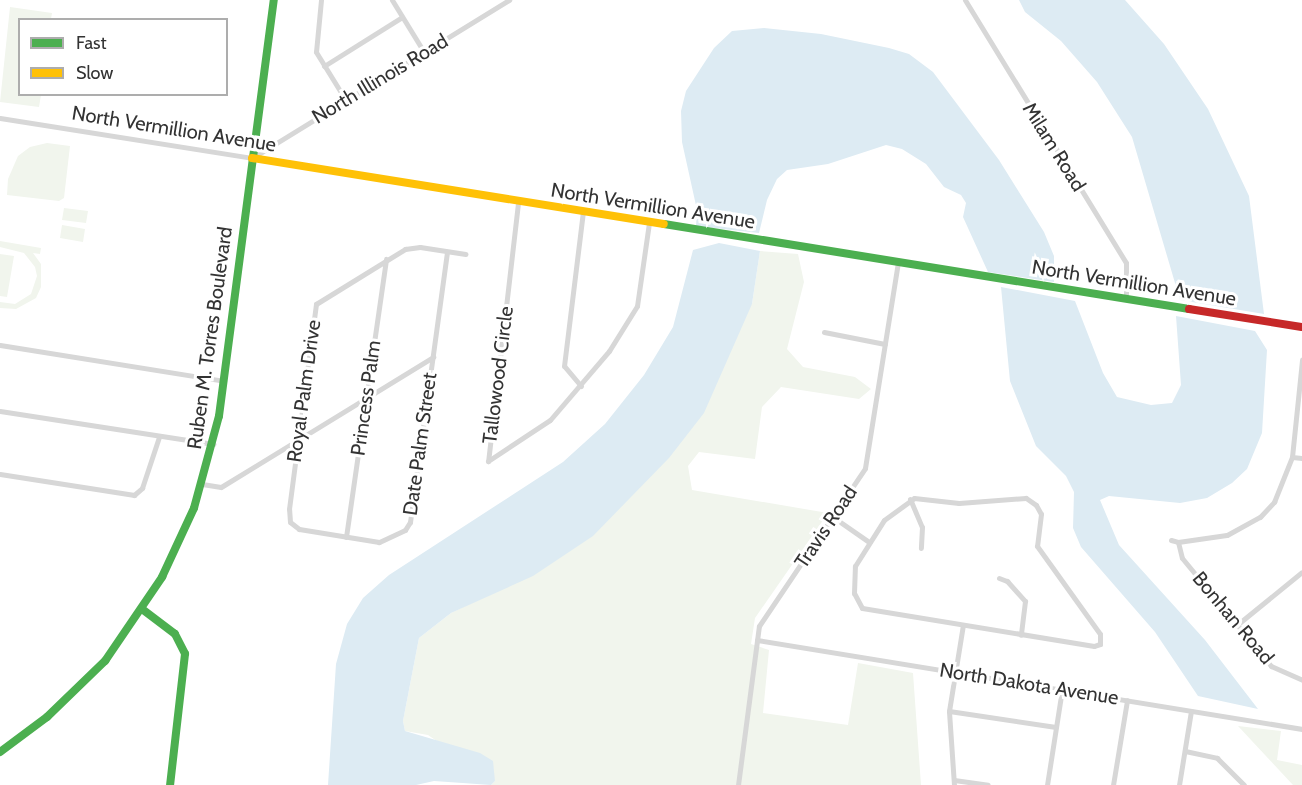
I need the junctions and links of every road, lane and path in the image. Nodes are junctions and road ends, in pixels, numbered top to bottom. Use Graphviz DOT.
graph roads {
  1 [pos="274,0"];
  2 [pos="321,0"];
  3 [pos="392,0"];
  4 [pos="509,0"];
  5 [pos="965,0"];
  6 [pos="402,17"];
  7 [pos="424,52"];
  8 [pos="324,66"];
  9 [pos="345,99"];
  10 [pos="0,118"];
  11 [pos="252,158"];
  12 [pos="518,203"];
  13 [pos="583,211"];
  14 [pos="649,223"];
  15 [pos="447,252"];
  16 [pos="465,255"];
  17 [pos="386,259"];
  18 [pos="898,261"];
  19 [pos="1126,298"];
  20 [pos="1302,327"];
  21 [pos="824,332"];
  22 [pos="885,344"];
  23 [pos="0,345"];
  24 [pos="433,357"];
  25 [pos="1302,360"];
  26 [pos="224,381"];
  27 [pos="581,386"];
  28 [pos="366,398"];
  29 [pos="0,411"];
  30 [pos="159,437"];
  31 [pos="297,441"];
  32 [pos="213,444"];
  33 [pos="1292,457"];
  34 [pos="1302,458"];
  35 [pos="0,474"];
  36 [pos="202,484"];
  37 [pos="910,499"];
  38 [pos="833,517"];
  39 [pos="405,530"];
  40 [pos="346,537"];
  41 [pos="1171,540"];
  42 [pos="868,542"];
  43 [pos="1178,543"];
  44 [pos="921,548"];
  45 [pos="1302,572"];
  46 [pos="999,578"];
  47 [pos="142,609"];
  48 [pos="1238,624"];
  49 [pos="963,625"];
  50 [pos="1022,635"];
  51 [pos="757,639"];
  52 [pos="954,671"];
  53 [pos="1302,680"];
  54 [pos="1062,689"];
  55 [pos="1127,700"];
  56 [pos="949,711"];
  57 [pos="1191,711"];
  58 [pos="1056,727"];
  59 [pos="1302,729"];
  60 [pos="1185,751"];
  61 [pos="0,752"];
  62 [pos="954,782"];
  63 [pos="170,785"];
  64 [pos="738,785"];
  65 [pos="988,785"];
  66 [pos="1047,785"];
  67 [pos="1113,785"];
  68 [pos="1179,785"];
  69 [pos="1244,785"];
  1 -- 11 [label="street, Ruben M. Torres Boulevard"];
  2 -- 8 [label="street"];
  3 -- 6 [label="street"];
  4 -- 7 [label="street, North Illinois Road"];
  5 -- 19 [label="street, Milam Road"];
  6 -- 7 [label="street"];
  6 -- 8 [label="street"];
  7 -- 9 [label="street, North Illinois Road"];
  8 -- 9 [label="street"];
  9 -- 11 [label="street, North Illinois Road"];
  10 -- 11 [label="street, North Vermillion Avenue"];
  11 -- 12 [label="street, North Vermillion Avenue"];
  11 -- 26 [label="street, Ruben M. Torres Boulevard"];
  12 -- 13 [label="street, North Vermillion Avenue"];
  12 -- 27 [label="street, Tallowood Circle"];
  13 -- 14 [label="street, North Vermillion Avenue"];
  13 -- 27 [label="street"];
  14 -- 18 [label="street, North Vermillion Avenue"];
  14 -- 27 [label="street, Tallowood Circle"];
  15 -- 16 [label="street, Royal Palm Drive"];
  15 -- 17 [label="street, Royal Palm Drive"];
  15 -- 24 [label="street, Date Palm Street"];
  17 -- 28 [label="street, Princess Palm"];
  17 -- 31 [label="street, Royal Palm Drive"];
  18 -- 19 [label="street, North Vermillion Avenue"];
  18 -- 22 [label="street, Travis Road"];
  19 -- 20 [label="street, North Vermillion Avenue"];
  21 -- 22 [label="street"];
  22 -- 38 [label="street, Travis Road"];
  23 -- 26 [label="street"];
  24 -- 28 [label="street"];
  24 -- 39 [label="street, Date Palm Street"];
  25 -- 33 [label="street, Bonhan Road"];
  26 -- 32 [label="street, Ruben M. Torres Boulevard"];
  28 -- 31 [label="street"];
  28 -- 40 [label="street, Princess Palm"];
  29 -- 30 [label="street"];
  30 -- 32 [label="street"];
  30 -- 35 [label="street"];
  31 -- 36 [label="street"];
  31 -- 40 [label="street, Royal Palm Drive"];
  32 -- 36 [label="street, Ruben M. Torres Boulevard"];
  33 -- 34 [label="street"];
  33 -- 43 [label="street, Bonhan Road"];
  36 -- 47 [label="street, Ruben M. Torres Boulevard"];
  37 -- 42 [label="street"];
  37 -- 44 [label="street"];
  37 -- 50 [label="street"];
  38 -- 42 [label="street"];
  38 -- 51 [label="street, Travis Road"];
  39 -- 40 [label="street, Royal Palm Drive"];
  41 -- 43 [label="street"];
  42 -- 49 [label="street"];
  43 -- 48 [label="street, Bonhan Road"];
  45 -- 48 [label="street"];
  46 -- 50 [label="street"];
  47 -- 61 [label="street, Ruben M. Torres Boulevard"];
  47 -- 63 [label="street"];
  48 -- 53 [label="street, Bonhan Road"];
  49 -- 50 [label="street"];
  49 -- 52 [label="street"];
  51 -- 52 [label="street, North Dakota Avenue"];
  51 -- 64 [label="street, Travis Road"];
  52 -- 54 [label="street, North Dakota Avenue"];
  52 -- 56 [label="street"];
  54 -- 55 [label="street, North Dakota Avenue"];
  54 -- 58 [label="street"];
  55 -- 57 [label="street, North Dakota Avenue"];
  55 -- 67 [label="street"];
  56 -- 58 [label="street"];
  56 -- 62 [label="street"];
  57 -- 59 [label="street, North Dakota Avenue"];
  57 -- 60 [label="street"];
  58 -- 66 [label="street"];
  60 -- 68 [label="street"];
  60 -- 69 [label="street"];
  62 -- 65 [label="street"];
}
